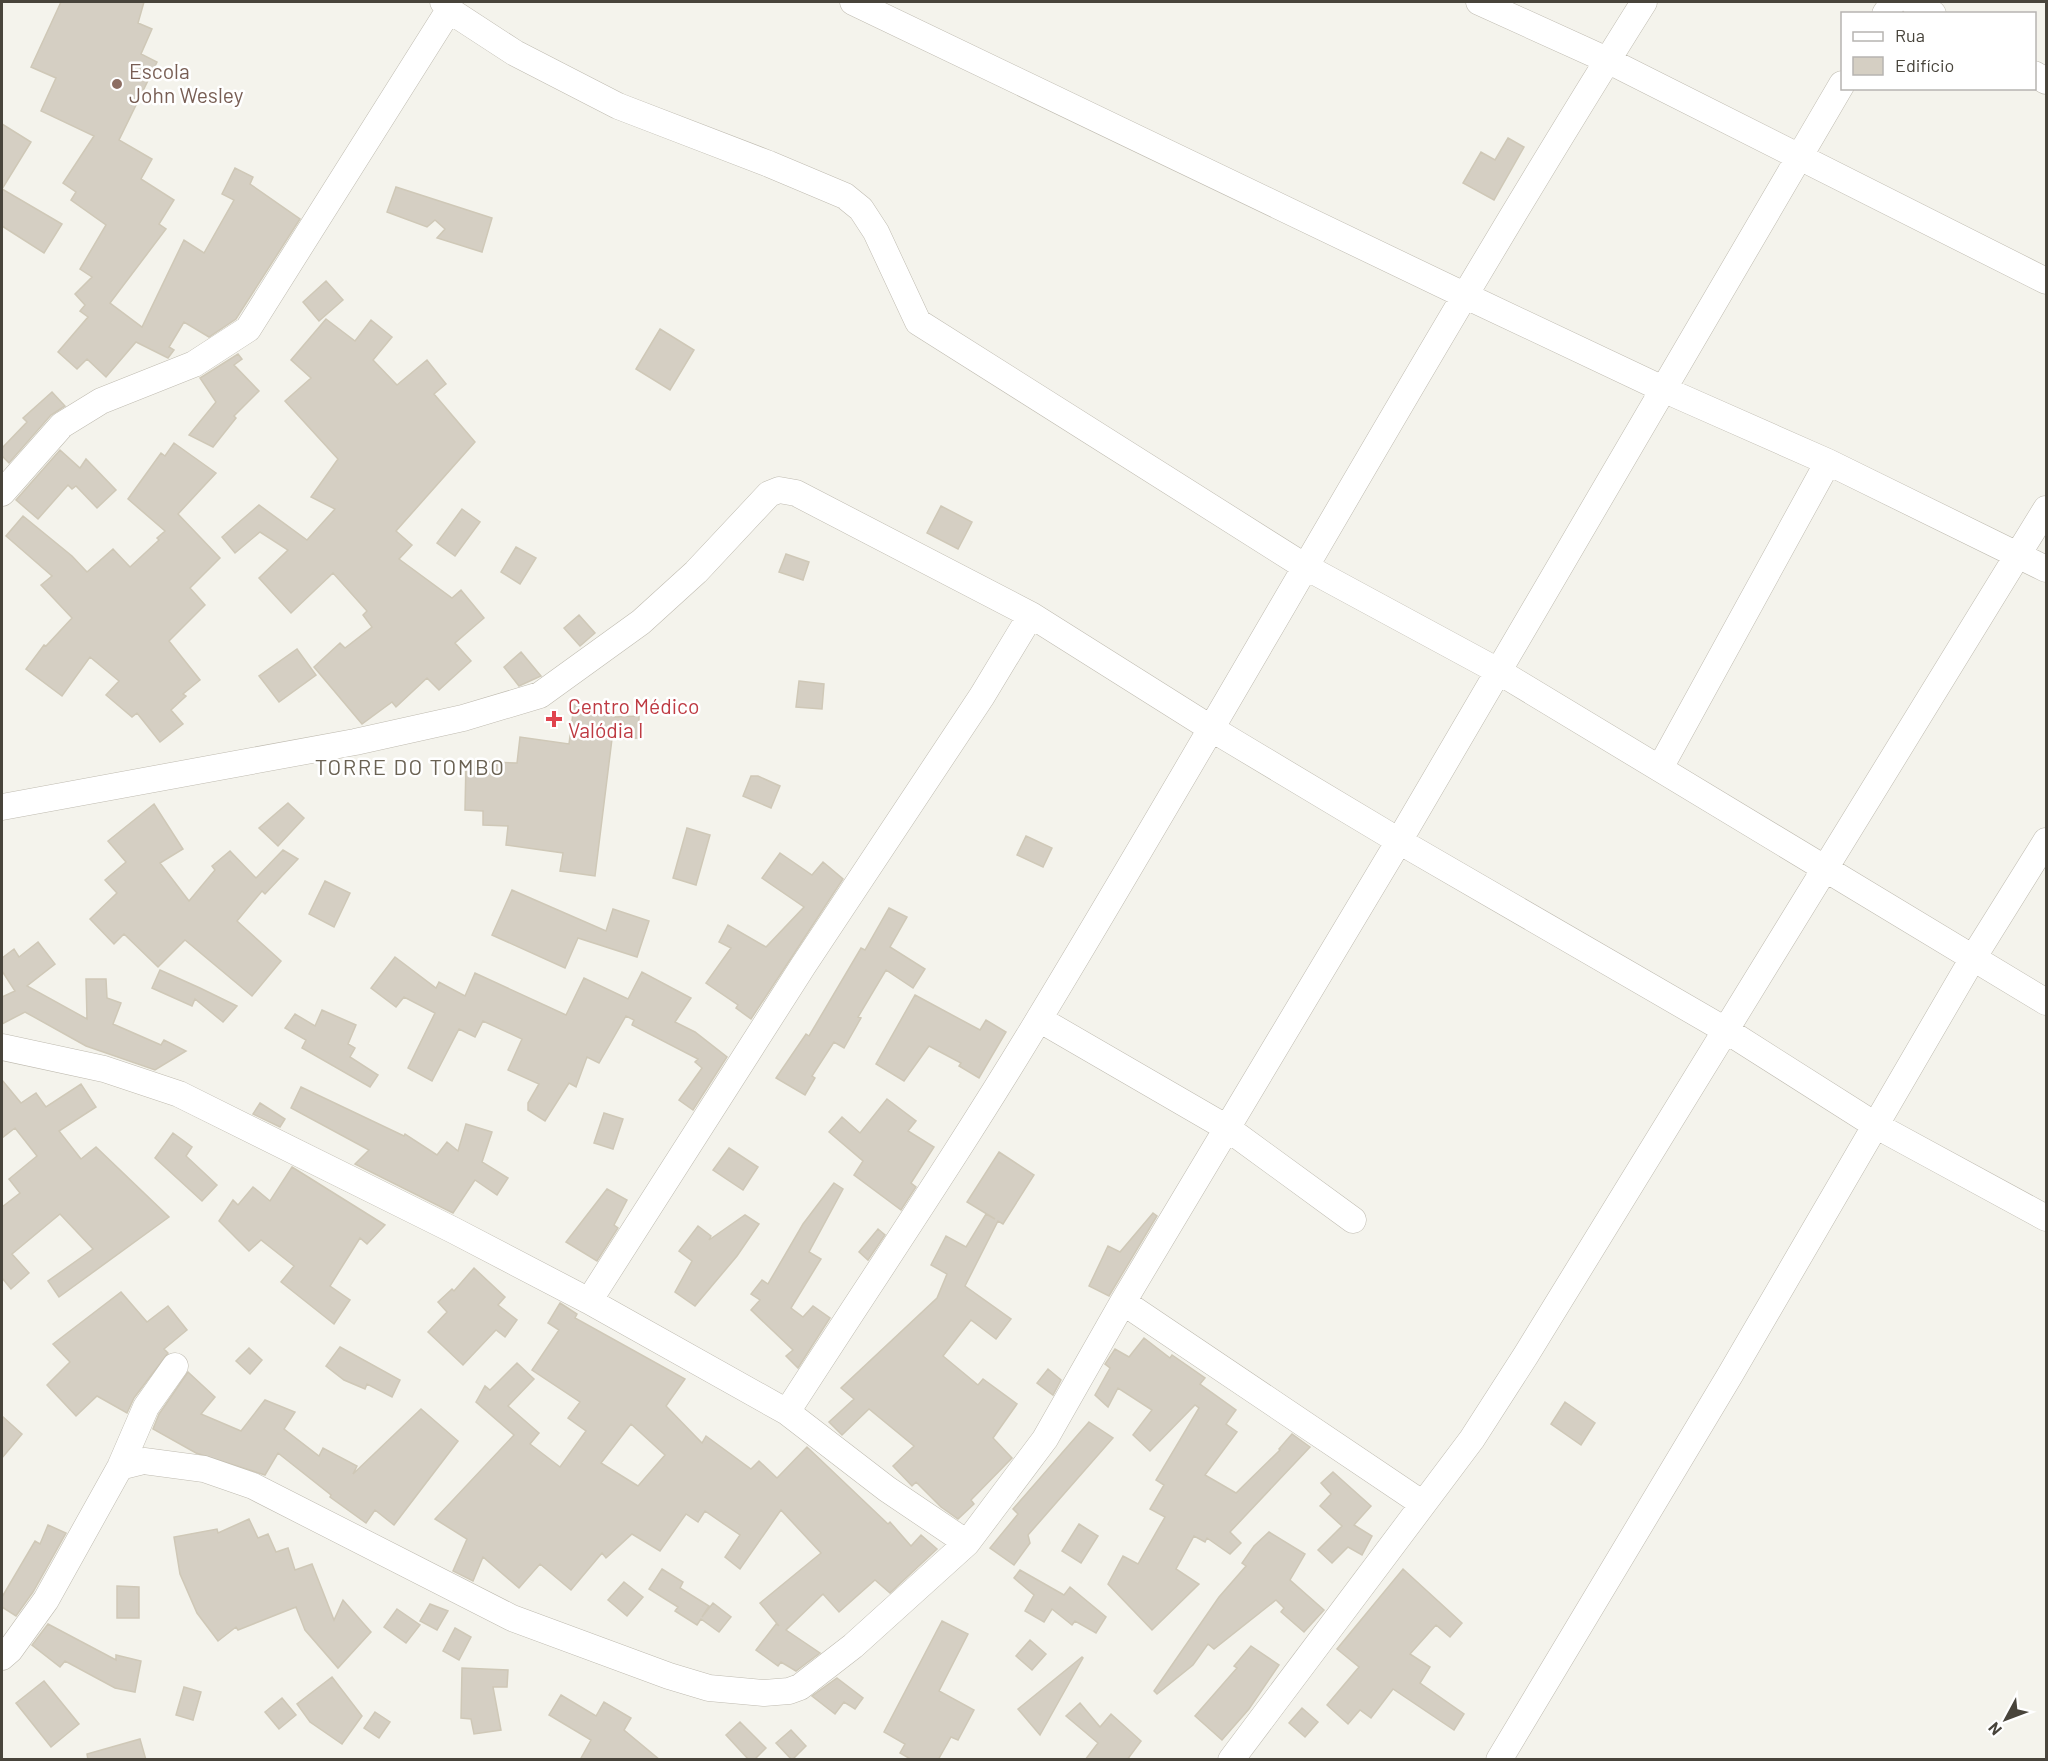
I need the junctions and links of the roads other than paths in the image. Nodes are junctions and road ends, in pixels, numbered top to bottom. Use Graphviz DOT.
graph roads {
  1 [pos="853,2"];
  2 [pos="1479,2"];
  3 [pos="1644,2"];
  4 [pos="1913,2"];
  5 [pos="446,6"];
  6 [pos="1930,12"];
  7 [pos="1607,60"];
  8 [pos="1841,86"];
  9 [pos="1800,156"];
  10 [pos="2046,280"];
  11 [pos="1466,296"];
  12 [pos="1665,390"];
  13 [pos="1828,462"];
  14 [pos="2,493"];
  15 [pos="2046,509"];
  16 [pos="2018,555"];
  17 [pos="1304,566"];
  18 [pos="2046,569"];
  19 [pos="1031,615"];
  20 [pos="1498,670"];
  21 [pos="1212,729"];
  22 [pos="1660,768"];
  23 [pos="2,807"];
  24 [pos="2046,841"];
  25 [pos="1399,842"];
  26 [pos="1826,871"];
  27 [pos="1973,958"];
  28 [pos="2046,1002"];
  29 [pos="1039,1019"];
  30 [pos="1727,1031"];
  31 [pos="2,1047"];
  32 [pos="1875,1125"];
  33 [pos="1227,1128"];
  34 [pos="2046,1218"];
  35 [pos="1353,1220"];
  36 [pos="589,1300"];
  37 [pos="1123,1302"];
  38 [pos="175,1366"];
  39 [pos="787,1412"];
  40 [pos="120,1467"];
  41 [pos="1422,1504"];
  42 [pos="967,1543"];
  43 [pos="2,1657"];
  44 [pos="1231,1760"];
  45 [pos="1499,1760"];
  1 -- 11 [label="street"];
  2 -- 7 [label="street"];
  3 -- 7 [label="street"];
  4 -- 6 [label="street"];
  5 -- 14 [label="street"];
  5 -- 17 [label="street"];
  7 -- 9 [label="street"];
  7 -- 11 [label="street"];
  8 -- 9 [label="street"];
  9 -- 10 [label="street"];
  9 -- 12 [label="street"];
  11 -- 12 [label="street"];
  11 -- 17 [label="street"];
  12 -- 13 [label="street"];
  12 -- 20 [label="street"];
  13 -- 16 [label="street"];
  13 -- 22 [label="street"];
  15 -- 16 [label="street"];
  16 -- 18 [label="street"];
  16 -- 26 [label="street"];
  17 -- 20 [label="street"];
  17 -- 21 [label="street"];
  19 -- 21 [label="street"];
  19 -- 23 [label="street"];
  19 -- 36 [label="street"];
  20 -- 22 [label="street"];
  20 -- 25 [label="street"];
  21 -- 25 [label="street"];
  21 -- 29 [label="street"];
  22 -- 26 [label="street"];
  24 -- 27 [label="street"];
  25 -- 30 [label="street"];
  25 -- 33 [label="street"];
  26 -- 27 [label="street"];
  26 -- 30 [label="street"];
  27 -- 28 [label="street"];
  27 -- 32 [label="street"];
  29 -- 33 [label="street"];
  29 -- 39 [label="street"];
  30 -- 32 [label="street"];
  30 -- 41 [label="street"];
  31 -- 36 [label="street"];
  32 -- 34 [label="street"];
  32 -- 45 [label="street"];
  33 -- 35 [label="street"];
  33 -- 37 [label="street"];
  36 -- 39 [label="street"];
  37 -- 41 [label="street"];
  37 -- 42 [label="street"];
  38 -- 40 [label="street"];
  39 -- 42 [label="street"];
  40 -- 42 [label="street"];
  40 -- 43 [label="street"];
  41 -- 44 [label="street"];
}
